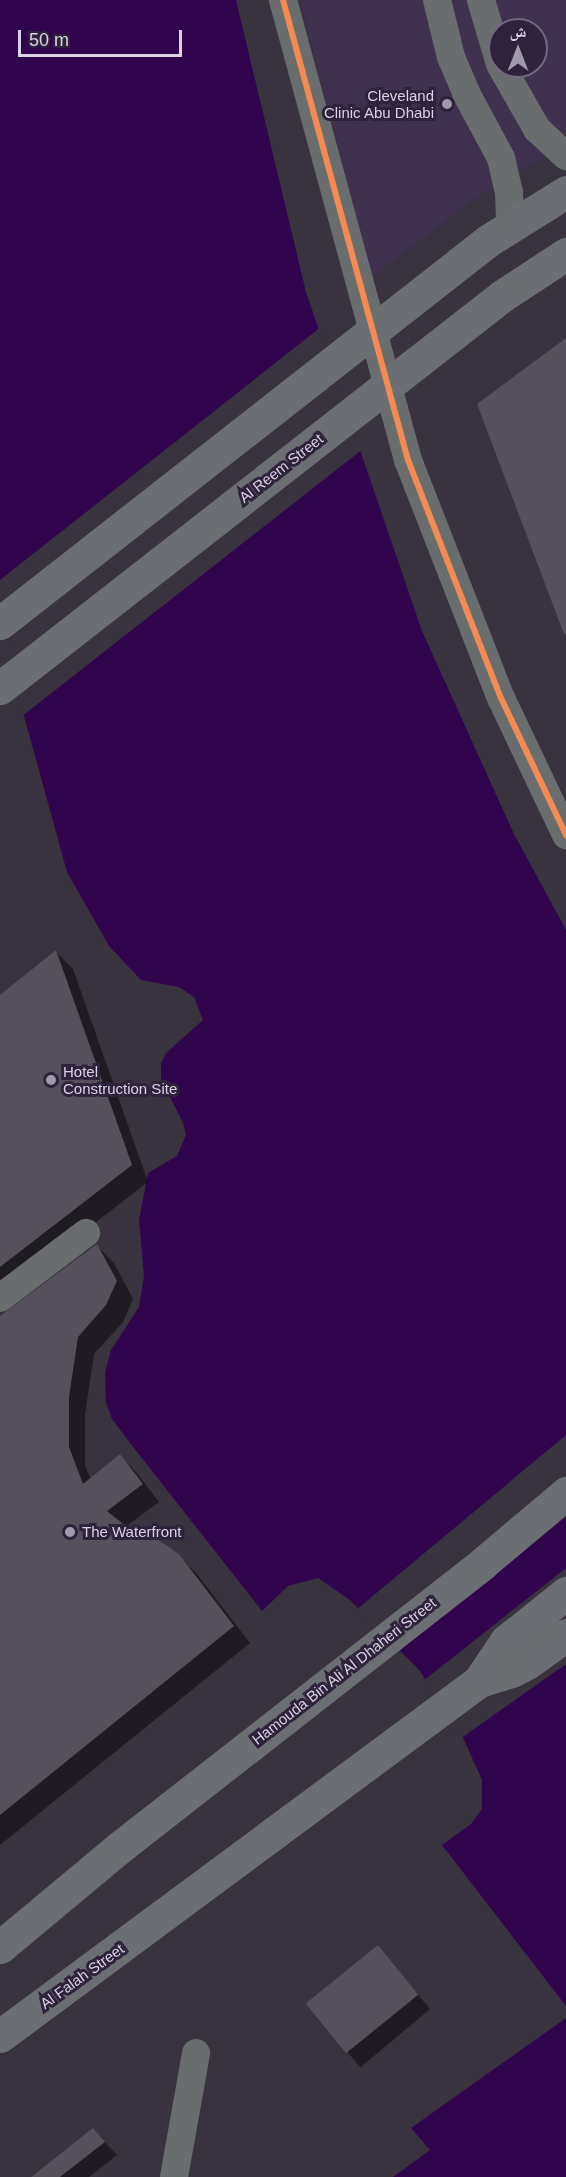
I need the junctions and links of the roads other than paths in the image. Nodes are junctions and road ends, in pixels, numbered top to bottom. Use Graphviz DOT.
graph roads {
  1 [pos="283,0"];
  2 [pos="436,0"];
  3 [pos="481,0"];
  4 [pos="488,24"];
  5 [pos="508,78"];
  6 [pos="566,156"];
  7 [pos="566,192"];
  8 [pos="510,225"];
  9 [pos="566,254"];
  10 [pos="0,623"];
  11 [pos="0,688"];
  12 [pos="566,835"];
  13 [pos="86,1233"];
  14 [pos="0,1298"];
  15 [pos="566,1493"];
  16 [pos="566,1593"];
  17 [pos="566,1635"];
  18 [pos="479,1681"];
  19 [pos="120,1847"];
  20 [pos="0,1921"];
  21 [pos="0,1947"];
  22 [pos="0,2036"];
  23 [pos="196,2053"];
  24 [pos="174,2177"];
  1 -- 12 [label="street"];
  2 -- 8 [label="street"];
  3 -- 4 [label="street"];
  5 -- 6 [label="street"];
  7 -- 8 [label="main road"];
  8 -- 10 [label="main road, bridge"];
  9 -- 11 [label="main road, Al Reem Street, bridge"];
  13 -- 14 [label="street"];
  15 -- 19 [label="main road, Hamouda Bin Ali Al Dhaheri Street"];
  16 -- 18 [label="main road"];
  17 -- 18 [label="main road"];
  18 -- 22 [label="main road, Al Falah Street"];
  19 -- 20 [label="main road"];
  19 -- 21 [label="main road"];
  23 -- 24 [label="street"];
}
